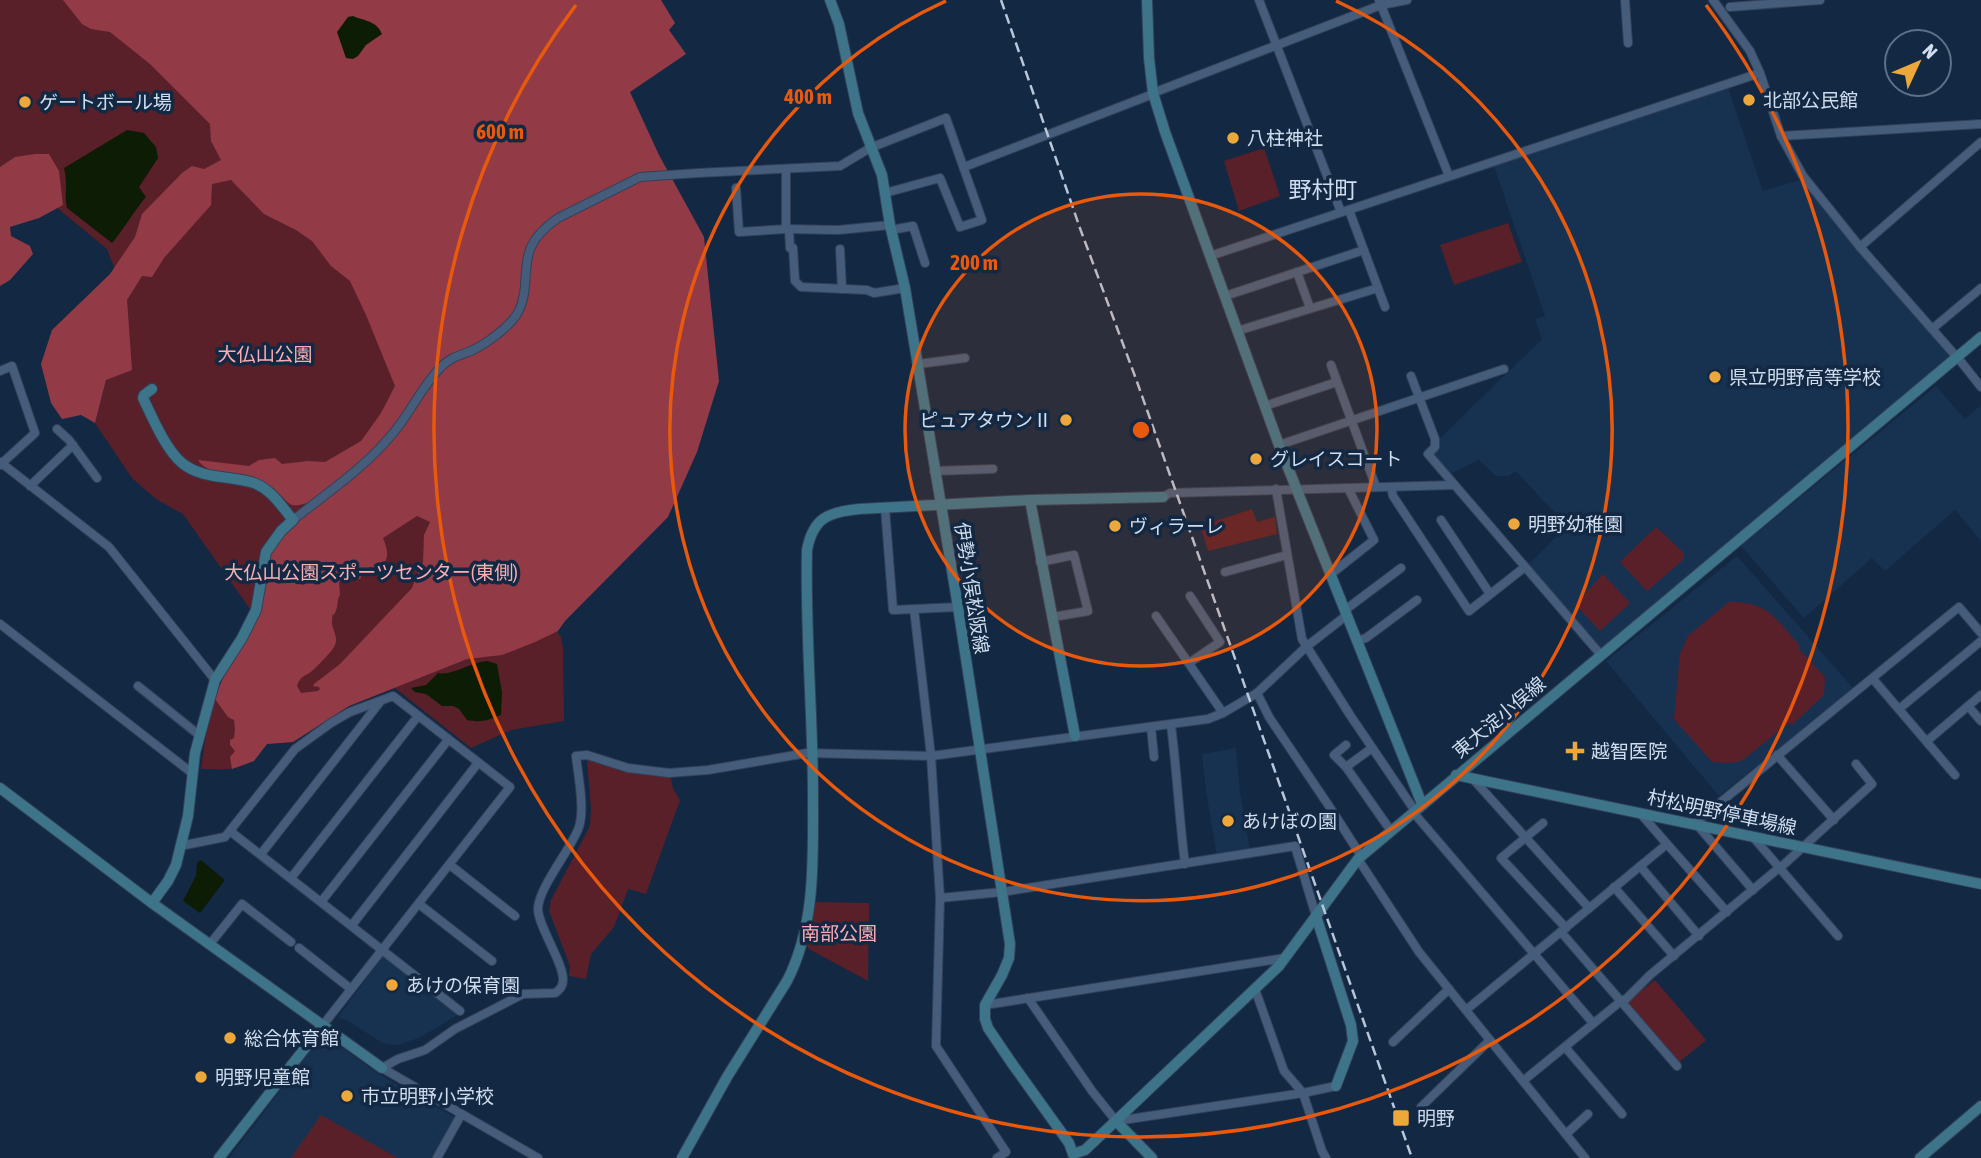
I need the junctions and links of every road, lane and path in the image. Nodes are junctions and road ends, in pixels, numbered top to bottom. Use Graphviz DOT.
graph roads {
  1 [pos="830,0"];
  2 [pos="1147,0"];
  3 [pos="1259,0"];
  4 [pos="1407,0"];
  5 [pos="1625,0"];
  6 [pos="1713,0"];
  7 [pos="1817,0"];
  8 [pos="1380,3"];
  9 [pos="1730,3"];
  10 [pos="1733,27"];
  11 [pos="1628,43"];
  12 [pos="1277,46"];
  13 [pos="1760,73"];
  14 [pos="1153,94"];
  15 [pos="1981,124"];
  16 [pos="1781,136"];
  17 [pos="1981,142"];
  18 [pos="870,148"];
  19 [pos="964,167"];
  20 [pos="786,170"];
  21 [pos="1449,176"];
  22 [pos="736,188"];
  23 [pos="885,193"];
  24 [pos="1345,211"];
  25 [pos="891,227"];
  26 [pos="788,229"];
  27 [pos="1860,247"];
  28 [pos="840,249"];
  29 [pos="1364,250"];
  30 [pos="1210,256"];
  31 [pos="925,263"];
  32 [pos="1297,272"];
  33 [pos="905,288"];
  34 [pos="1378,288"];
  35 [pos="1981,288"];
  36 [pos="842,289"];
  37 [pos="1225,296"];
  38 [pos="1385,307"];
  39 [pos="1310,308"];
  40 [pos="1932,329"];
  41 [pos="1237,331"];
  42 [pos="1981,337"];
  43 [pos="1957,357"];
  44 [pos="965,358"];
  45 [pos="918,364"];
  46 [pos="1331,365"];
  47 [pos="1504,369"];
  48 [pos="0,370"];
  49 [pos="1411,376"];
  50 [pos="1338,382"];
  51 [pos="1981,387"];
  52 [pos="152,389"];
  53 [pos="1420,399"];
  54 [pos="1265,407"];
  55 [pos="1352,421"];
  56 [pos="57,429"];
  57 [pos="73,445"];
  58 [pos="1279,445"];
  59 [pos="0,463"];
  60 [pos="993,469"];
  61 [pos="934,471"];
  62 [pos="97,478"];
  63 [pos="1454,485"];
  64 [pos="30,486"];
  65 [pos="1376,487"];
  66 [pos="1391,487"];
  67 [pos="1348,488"];
  68 [pos="1276,489"];
  69 [pos="1298,489"];
  70 [pos="1163,497"];
  71 [pos="1030,500"];
  72 [pos="940,505"];
  73 [pos="885,508"];
  74 [pos="293,520"];
  75 [pos="1441,520"];
  76 [pos="1287,555"];
  77 [pos="1040,562"];
  78 [pos="1524,566"];
  79 [pos="1401,568"];
  80 [pos="1224,572"];
  81 [pos="1331,574"];
  82 [pos="1490,594"];
  83 [pos="1190,596"];
  84 [pos="1417,600"];
  85 [pos="958,607"];
  86 [pos="914,609"];
  87 [pos="1346,612"];
  88 [pos="1156,616"];
  89 [pos="1053,617"];
  90 [pos="0,624"];
  91 [pos="1981,633"];
  92 [pos="1357,640"];
  93 [pos="1981,641"];
  94 [pos="1306,647"];
  95 [pos="1601,655"];
  96 [pos="1189,663"];
  97 [pos="1872,679"];
  98 [pos="215,680"];
  99 [pos="138,687"];
  100 [pos="1257,693"];
  101 [pos="1981,695"];
  102 [pos="382,700"];
  103 [pos="1968,706"];
  104 [pos="1899,709"];
  105 [pos="1223,713"];
  106 [pos="418,716"];
  107 [pos="1981,721"];
  108 [pos="1171,725"];
  109 [pos="1152,727"];
  110 [pos="199,735"];
  111 [pos="1074,736"];
  112 [pos="448,740"];
  113 [pos="1927,741"];
  114 [pos="1346,745"];
  115 [pos="1372,748"];
  116 [pos="980,749"];
  117 [pos="813,753"];
  118 [pos="1777,755"];
  119 [pos="931,756"];
  120 [pos="1154,757"];
  121 [pos="478,763"];
  122 [pos="1856,764"];
  123 [pos="1346,767"];
  124 [pos="192,773"];
  125 [pos="1456,775"];
  126 [pos="1955,775"];
  127 [pos="1473,779"];
  128 [pos="0,788"];
  129 [pos="1417,809"];
  130 [pos="1640,813"];
  131 [pos="1834,820"];
  132 [pos="1543,823"];
  133 [pos="1695,824"];
  134 [pos="230,831"];
  135 [pos="1391,831"];
  136 [pos="1753,837"];
  137 [pos="1525,838"];
  138 [pos="1667,844"];
  139 [pos="180,846"];
  140 [pos="1805,848"];
  141 [pos="261,854"];
  142 [pos="1359,858"];
  143 [pos="1185,864"];
  144 [pos="450,865"];
  145 [pos="1640,866"];
  146 [pos="1780,868"];
  147 [pos="291,878"];
  148 [pos="1981,884"];
  149 [pos="1615,887"];
  150 [pos="1754,890"];
  151 [pos="1002,892"];
  152 [pos="940,898"];
  153 [pos="321,902"];
  154 [pos="152,903"];
  155 [pos="419,904"];
  156 [pos="1589,908"];
  157 [pos="1727,912"];
  158 [pos="515,916"];
  159 [pos="1316,916"];
  160 [pos="352,925"];
  161 [pos="1563,930"];
  162 [pos="1699,936"];
  163 [pos="1838,936"];
  164 [pos="210,944"];
  165 [pos="383,950"];
  166 [pos="1535,954"];
  167 [pos="1674,956"];
  168 [pos="1285,958"];
  169 [pos="492,961"];
  170 [pos="351,989"];
  171 [pos="1255,989"];
  172 [pos="1449,989"];
  173 [pos="1028,998"];
  174 [pos="1620,1000"];
  175 [pos="985,1005"];
  176 [pos="1466,1010"];
  177 [pos="460,1011"];
  178 [pos="1593,1023"];
  179 [pos="323,1025"];
  180 [pos="1490,1040"];
  181 [pos="1392,1042"];
  182 [pos="1565,1047"];
  183 [pos="1677,1066"];
  184 [pos="382,1068"];
  185 [pos="1523,1081"];
  186 [pos="1336,1086"];
  187 [pos="1303,1093"];
  188 [pos="1981,1106"];
  189 [pos="1421,1107"];
  190 [pos="1588,1114"];
  191 [pos="1622,1114"];
  192 [pos="461,1115"];
  193 [pos="1116,1121"];
  194 [pos="1566,1134"];
  195 [pos="1071,1156"];
  196 [pos="219,1158"];
  197 [pos="437,1158"];
  198 [pos="538,1158"];
  199 [pos="682,1158"];
  200 [pos="997,1158"];
  201 [pos="1152,1158"];
  202 [pos="1326,1158"];
  203 [pos="1585,1158"];
  204 [pos="1920,1158"];
  1 -- 18 [label="street, 伊勢小俣松阪線"];
  2 -- 14 [label="street"];
  3 -- 12 [label="street"];
  4 -- 8 [label="street"];
  5 -- 11 [label="street"];
  6 -- 10 [label="street"];
  7 -- 9 [label="street"];
  8 -- 12 [label="street"];
  8 -- 21 [label="street"];
  9 -- 10 [label="street"];
  10 -- 13 [label="street"];
  12 -- 14 [label="street"];
  12 -- 24 [label="street"];
  13 -- 16 [label="street"];
  13 -- 21 [label="street"];
  14 -- 19 [label="street"];
  14 -- 30 [label="street"];
  15 -- 16 [label="street"];
  16 -- 27 [label="street"];
  17 -- 27 [label="street"];
  18 -- 19 [label="street"];
  18 -- 20 [label="street"];
  18 -- 23 [label="street, 伊勢小俣松阪線"];
  19 -- 23 [label="street"];
  20 -- 26 [label="street"];
  20 -- 74 [label="street"];
  21 -- 24 [label="street"];
  22 -- 26 [label="street"];
  23 -- 25 [label="street, 伊勢小俣松阪線"];
  24 -- 29 [label="street"];
  24 -- 30 [label="street"];
  25 -- 26 [label="street"];
  25 -- 31 [label="street"];
  25 -- 33 [label="street, 伊勢小俣松阪線"];
  26 -- 36 [label="street"];
  27 -- 40 [label="street"];
  28 -- 36 [label="street"];
  29 -- 32 [label="street"];
  29 -- 34 [label="street"];
  30 -- 37 [label="street"];
  32 -- 37 [label="street"];
  32 -- 39 [label="street"];
  33 -- 36 [label="street"];
  33 -- 45 [label="street, 伊勢小俣松阪線"];
  34 -- 38 [label="street"];
  34 -- 39 [label="street"];
  35 -- 40 [label="street"];
  37 -- 41 [label="street"];
  39 -- 41 [label="street"];
  40 -- 43 [label="street"];
  41 -- 54 [label="street"];
  42 -- 43 [label="street, 東大淀小俣線"];
  43 -- 51 [label="street"];
  43 -- 95 [label="street, 東大淀小俣線"];
  44 -- 45 [label="street"];
  45 -- 61 [label="street, 伊勢小俣松阪線"];
  46 -- 50 [label="street"];
  47 -- 53 [label="street"];
  48 -- 59 [label="street"];
  49 -- 53 [label="street"];
  50 -- 54 [label="street"];
  50 -- 55 [label="street"];
  52 -- 74 [label="street"];
  53 -- 55 [label="street"];
  53 -- 63 [label="street"];
  54 -- 58 [label="street"];
  55 -- 58 [label="street"];
  55 -- 65 [label="street"];
  56 -- 57 [label="street"];
  57 -- 62 [label="street"];
  57 -- 64 [label="street"];
  58 -- 69 [label="street"];
  59 -- 64 [label="street"];
  60 -- 61 [label="street"];
  61 -- 72 [label="street, 伊勢小俣松阪線"];
  63 -- 66 [label="street"];
  63 -- 78 [label="street"];
  64 -- 98 [label="street"];
  65 -- 66 [label="street"];
  65 -- 67 [label="street"];
  66 -- 82 [label="street"];
  67 -- 69 [label="street"];
  67 -- 81 [label="street"];
  68 -- 69 [label="street"];
  68 -- 70 [label="street"];
  68 -- 76 [label="street"];
  69 -- 81 [label="street"];
  70 -- 71 [label="street"];
  71 -- 72 [label="street"];
  71 -- 77 [label="street"];
  72 -- 73 [label="street"];
  72 -- 85 [label="street, 伊勢小俣松阪線"];
  73 -- 86 [label="street"];
  73 -- 117 [label="street"];
  74 -- 98 [label="street"];
  75 -- 82 [label="street"];
  76 -- 80 [label="street"];
  76 -- 94 [label="street"];
  77 -- 89 [label="street"];
  77 -- 89 [label="street"];
  78 -- 82 [label="street"];
  78 -- 95 [label="street"];
  79 -- 87 [label="street"];
  81 -- 87 [label="street"];
  83 -- 96 [label="street"];
  84 -- 92 [label="street"];
  85 -- 86 [label="street"];
  85 -- 116 [label="street, 伊勢小俣松阪線"];
  86 -- 119 [label="street"];
  87 -- 92 [label="street"];
  87 -- 94 [label="street"];
  88 -- 96 [label="street"];
  89 -- 111 [label="street"];
  90 -- 124 [label="street"];
  91 -- 97 [label="street"];
  92 -- 129 [label="street"];
  93 -- 104 [label="street"];
  94 -- 100 [label="street"];
  94 -- 115 [label="street"];
  95 -- 125 [label="street, 東大淀小俣線"];
  96 -- 105 [label="street"];
  97 -- 104 [label="street"];
  97 -- 118 [label="street"];
  98 -- 110 [label="street"];
  99 -- 110 [label="street"];
  100 -- 105 [label="street"];
  100 -- 142 [label="street"];
  101 -- 103 [label="street"];
  102 -- 106 [label="street"];
  102 -- 134 [label="street"];
  102 -- 141 [label="street"];
  103 -- 107 [label="street"];
  103 -- 113 [label="street"];
  104 -- 113 [label="street"];
  105 -- 108 [label="street"];
  106 -- 112 [label="street"];
  106 -- 147 [label="street"];
  108 -- 109 [label="street"];
  108 -- 143 [label="street"];
  109 -- 111 [label="street"];
  109 -- 120 [label="street"];
  110 -- 124 [label="street"];
  111 -- 116 [label="street"];
  112 -- 121 [label="street"];
  112 -- 153 [label="street"];
  113 -- 126 [label="street"];
  114 -- 123 [label="street"];
  115 -- 123 [label="street"];
  115 -- 129 [label="street"];
  116 -- 119 [label="street"];
  116 -- 151 [label="street, 伊勢小俣松阪線"];
  117 -- 119 [label="street"];
  117 -- 184 [label="street"];
  117 -- 199 [label="street"];
  118 -- 131 [label="street"];
  118 -- 133 [label="street"];
  119 -- 152 [label="street"];
  121 -- 144 [label="street"];
  121 -- 160 [label="street"];
  122 -- 131 [label="street"];
  123 -- 135 [label="street"];
  124 -- 139 [label="street"];
  125 -- 127 [label="street, 村松明野停車場線"];
  125 -- 129 [label="street, 東大淀小俣線"];
  127 -- 130 [label="street, 村松明野停車場線"];
  127 -- 137 [label="street"];
  128 -- 154 [label="street"];
  129 -- 135 [label="street, 東大淀小俣線"];
  129 -- 166 [label="street"];
  130 -- 133 [label="street, 村松明野停車場線"];
  130 -- 138 [label="street"];
  131 -- 140 [label="street"];
  132 -- 137 [label="street"];
  133 -- 136 [label="street, 村松明野停車場線"];
  133 -- 150 [label="street"];
  134 -- 139 [label="street"];
  134 -- 141 [label="street"];
  135 -- 142 [label="street, 東大淀小俣線"];
  136 -- 140 [label="street, 村松明野停車場線"];
  136 -- 146 [label="street"];
  137 -- 156 [label="street"];
  137 -- 161 [label="street"];
  138 -- 145 [label="street"];
  138 -- 157 [label="street"];
  139 -- 154 [label="street"];
  140 -- 146 [label="street"];
  140 -- 148 [label="street, 村松明野停車場線"];
  141 -- 147 [label="street"];
  142 -- 159 [label="street, 東大淀小俣線"];
  142 -- 172 [label="street"];
  143 -- 151 [label="street"];
  143 -- 159 [label="street"];
  144 -- 155 [label="street"];
  144 -- 158 [label="street"];
  145 -- 149 [label="street"];
  145 -- 162 [label="street"];
  146 -- 150 [label="street"];
  146 -- 163 [label="street"];
  147 -- 153 [label="street"];
  149 -- 156 [label="street"];
  149 -- 167 [label="street"];
  150 -- 157 [label="street"];
  151 -- 152 [label="street"];
  151 -- 175 [label="street, 伊勢小俣松阪線"];
  152 -- 200 [label="street"];
  153 -- 160 [label="street"];
  154 -- 164 [label="street"];
  155 -- 165 [label="street"];
  155 -- 169 [label="street"];
  156 -- 161 [label="street"];
  157 -- 162 [label="street"];
  159 -- 168 [label="street, 東大淀小俣線"];
  159 -- 186 [label="street"];
  160 -- 165 [label="street"];
  161 -- 166 [label="street"];
  161 -- 174 [label="street"];
  162 -- 167 [label="street"];
  164 -- 170 [label="street"];
  164 -- 179 [label="street"];
  165 -- 170 [label="street"];
  165 -- 177 [label="street"];
  166 -- 176 [label="street"];
  166 -- 178 [label="street"];
  167 -- 174 [label="street"];
  168 -- 171 [label="street, 東大淀小俣線"];
  168 -- 173 [label="street"];
  170 -- 179 [label="street"];
  171 -- 187 [label="street"];
  171 -- 193 [label="street, 東大淀小俣線"];
  172 -- 176 [label="street"];
  172 -- 181 [label="street"];
  173 -- 175 [label="street"];
  173 -- 193 [label="street"];
  174 -- 178 [label="street"];
  174 -- 183 [label="street"];
  175 -- 195 [label="street"];
  176 -- 180 [label="street"];
  178 -- 182 [label="street"];
  179 -- 184 [label="street"];
  179 -- 196 [label="street"];
  180 -- 185 [label="street"];
  180 -- 189 [label="street"];
  182 -- 185 [label="street"];
  182 -- 191 [label="street"];
  184 -- 192 [label="street"];
  185 -- 194 [label="street"];
  186 -- 187 [label="street"];
  187 -- 193 [label="street"];
  187 -- 202 [label="street"];
  188 -- 204 [label="street"];
  190 -- 194 [label="street"];
  192 -- 197 [label="street"];
  192 -- 198 [label="street"];
  193 -- 195 [label="street, 東大淀小俣線"];
  193 -- 201 [label="street"];
  194 -- 203 [label="street"];
}
